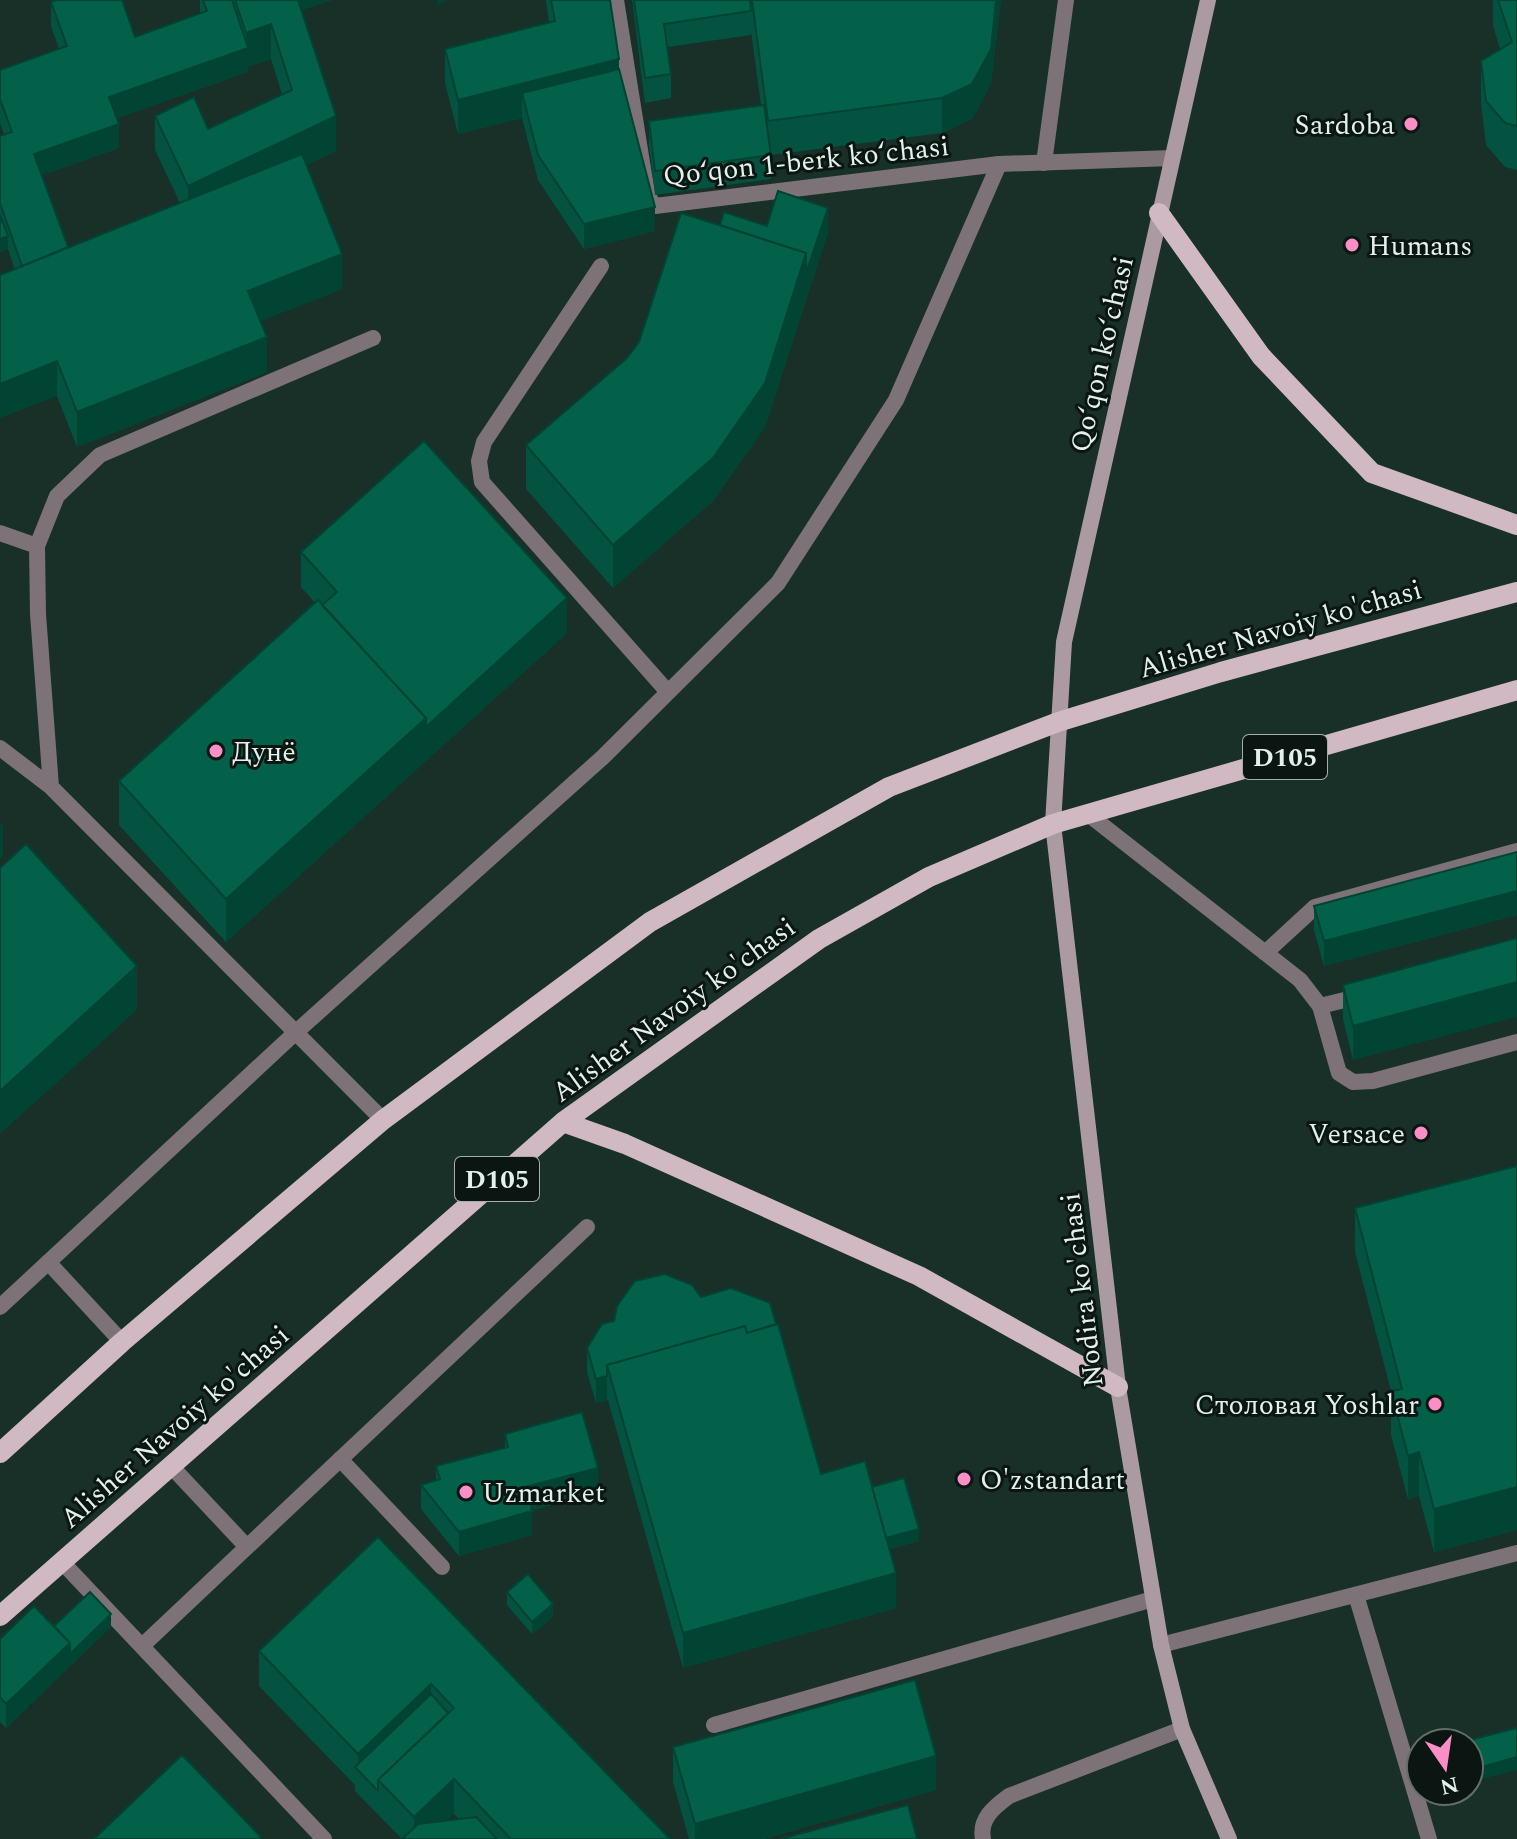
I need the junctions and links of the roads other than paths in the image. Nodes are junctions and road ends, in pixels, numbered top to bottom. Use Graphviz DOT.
graph roads {
  1 [pos="616,0"];
  2 [pos="1066,0"];
  3 [pos="1208,0"];
  4 [pos="1172,158"];
  5 [pos="1044,163"];
  6 [pos="999,164"];
  7 [pos="1159,213"];
  8 [pos="601,266"];
  9 [pos="373,338"];
  10 [pos="1517,525"];
  11 [pos="0,533"];
  12 [pos="37,546"];
  13 [pos="1517,592"];
  14 [pos="1517,690"];
  15 [pos="667,691"];
  16 [pos="1058,722"];
  17 [pos="0,748"];
  18 [pos="51,787"];
  19 [pos="1088,814"];
  20 [pos="1053,824"];
  21 [pos="1517,851"];
  22 [pos="1265,953"];
  23 [pos="1381,990"];
  24 [pos="1320,1006"];
  25 [pos="295,1033"];
  26 [pos="1517,1042"];
  27 [pos="383,1120"];
  28 [pos="563,1122"];
  29 [pos="587,1227"];
  30 [pos="48,1262"];
  31 [pos="0,1306"];
  32 [pos="122,1342"];
  33 [pos="1118,1387"];
  34 [pos="0,1453"];
  35 [pos="340,1459"];
  36 [pos="171,1466"];
  37 [pos="247,1547"];
  38 [pos="1517,1553"];
  39 [pos="62,1562"];
  40 [pos="442,1567"];
  41 [pos="1356,1595"];
  42 [pos="1153,1599"];
  43 [pos="0,1616"];
  44 [pos="1161,1645"];
  45 [pos="142,1646"];
  46 [pos="714,1725"];
  47 [pos="1182,1729"];
  48 [pos="324,1839"];
  49 [pos="983,1839"];
  50 [pos="1229,1839"];
  51 [pos="1429,1839"];
  1 -- 6 [label="street, Qoʻqon 1-berk koʻchasi"];
  2 -- 5 [label="street"];
  3 -- 4 [label="main road, Qoʻqon koʻchasi"];
  4 -- 5 [label="street, Qoʻqon 1-berk koʻchasi"];
  4 -- 7 [label="main road, Qoʻqon koʻchasi"];
  5 -- 6 [label="street, Qoʻqon 1-berk koʻchasi"];
  6 -- 15 [label="street"];
  7 -- 10 [label="main road"];
  7 -- 16 [label="main road, Qoʻqon koʻchasi"];
  8 -- 15 [label="street"];
  9 -- 12 [label="street"];
  11 -- 12 [label="street"];
  12 -- 18 [label="street"];
  13 -- 16 [label="main road, Alisher Navoiy ko'chasi"];
  14 -- 19 [label="main road, Alisher Navoiy ko'chasi / D105"];
  15 -- 25 [label="street"];
  16 -- 20 [label="main road, Nodira ko'chasi"];
  16 -- 27 [label="main road, Alisher Navoiy ko'chasi"];
  17 -- 18 [label="street"];
  18 -- 25 [label="street"];
  19 -- 20 [label="main road, Alisher Navoiy ko'chasi / D105"];
  19 -- 22 [label="street"];
  20 -- 28 [label="main road, Alisher Navoiy ko'chasi / D105"];
  20 -- 33 [label="main road, Nodira ko'chasi"];
  21 -- 22 [label="street"];
  22 -- 24 [label="street"];
  23 -- 24 [label="street"];
  24 -- 26 [label="street"];
  25 -- 27 [label="street"];
  25 -- 30 [label="street"];
  27 -- 32 [label="main road, Alisher Navoiy ko'chasi"];
  28 -- 33 [label="main road"];
  28 -- 36 [label="main road, Alisher Navoiy ko'chasi / D105"];
  29 -- 35 [label="street"];
  30 -- 31 [label="street"];
  30 -- 32 [label="street"];
  32 -- 34 [label="main road, Alisher Navoiy ko'chasi"];
  33 -- 42 [label="main road, Nodira ko'chasi"];
  35 -- 37 [label="street"];
  35 -- 40 [label="street"];
  36 -- 37 [label="street"];
  36 -- 39 [label="main road, Alisher Navoiy ko'chasi / D105"];
  37 -- 45 [label="street"];
  38 -- 41 [label="street"];
  39 -- 43 [label="main road, Alisher Navoiy ko'chasi / D105"];
  39 -- 45 [label="street"];
  41 -- 44 [label="street"];
  41 -- 51 [label="street"];
  42 -- 44 [label="main road, Nodira ko'chasi"];
  42 -- 46 [label="street"];
  44 -- 47 [label="main road, Nodira ko'chasi"];
  45 -- 48 [label="street"];
  47 -- 49 [label="street"];
  47 -- 50 [label="main road, Nodira ko'chasi"];
}
